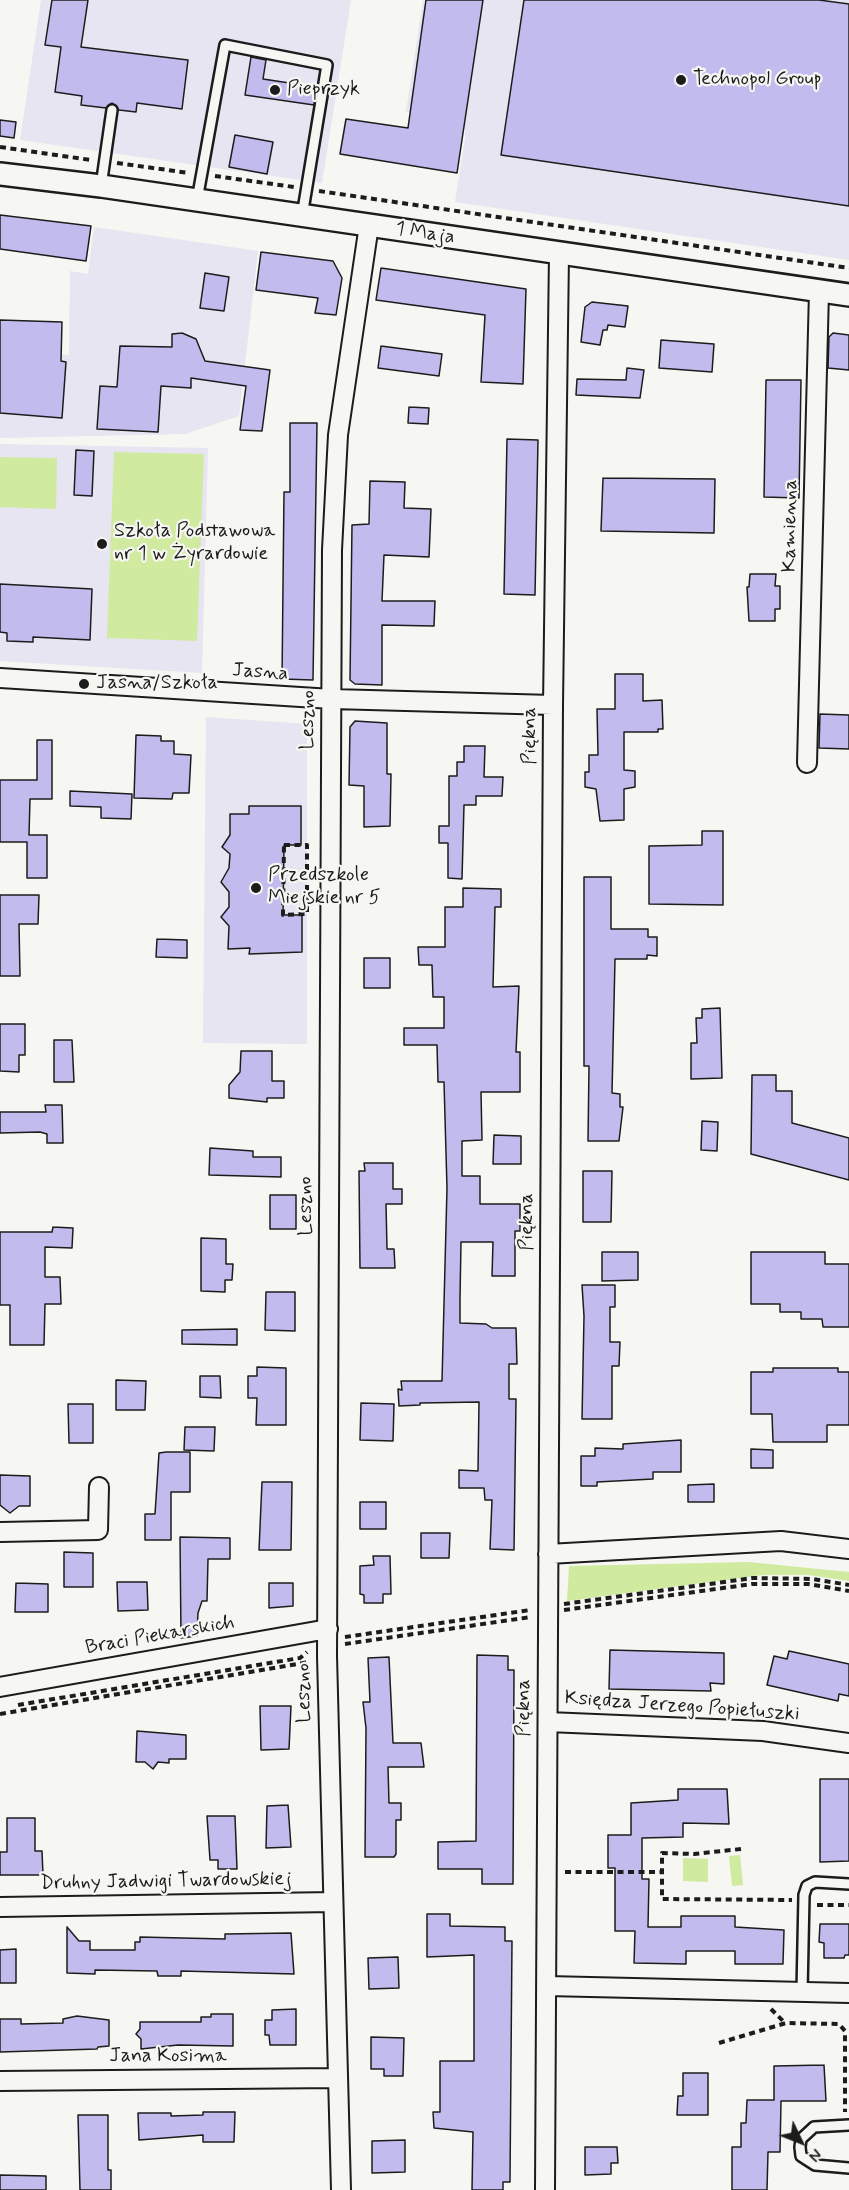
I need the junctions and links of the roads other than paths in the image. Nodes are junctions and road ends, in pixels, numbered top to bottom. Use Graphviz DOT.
graph roads {
  1 [pos="112,110"];
  2 [pos="0,174"];
  3 [pos="101,186"];
  4 [pos="197,200"];
  5 [pos="302,216"];
  6 [pos="369,225"];
  7 [pos="560,254"];
  8 [pos="819,291"];
  9 [pos="849,295"];
  10 [pos="0,678"];
  11 [pos="332,699"];
  12 [pos="553,705"];
  13 [pos="807,763"];
  14 [pos="99,1487"];
  15 [pos="0,1532"];
  16 [pos="849,1549"];
  17 [pos="548,1554"];
  18 [pos="327,1643"];
  19 [pos="0,1687"];
  20 [pos="548,1722"];
  21 [pos="849,1743"];
  22 [pos="849,1884"];
  23 [pos="333,1902"];
  24 [pos="0,1907"];
  25 [pos="547,1986"];
  26 [pos="802,1992"];
  27 [pos="849,1993"];
  28 [pos="337,2078"];
  29 [pos="0,2080"];
  30 [pos="849,2125"];
  31 [pos="849,2168"];
  32 [pos="341,2190"];
  33 [pos="545,2190"];
  1 -- 3 [label="lane"];
  2 -- 3 [label="street, 1 Maja"];
  3 -- 4 [label="street, 1 Maja"];
  4 -- 5 [label="street, 1 Maja"];
  4 -- 5 [label="lane"];
  5 -- 6 [label="street, 1 Maja"];
  6 -- 7 [label="street, 1 Maja"];
  6 -- 11 [label="street, Leszno"];
  7 -- 8 [label="street, 1 Maja"];
  7 -- 12 [label="street, Piękna"];
  8 -- 9 [label="street, 1 Maja"];
  8 -- 13 [label="street, Kamienna"];
  10 -- 11 [label="street, Jasna"];
  11 -- 12 [label="street, Jasna"];
  11 -- 18 [label="street, Leszno"];
  12 -- 17 [label="street, Piękna"];
  14 -- 15 [label="street"];
  16 -- 17 [label="street"];
  17 -- 20 [label="street, Piękna"];
  18 -- 19 [label="street, Braci Piekarskich"];
  18 -- 23 [label="street, Leszno"];
  20 -- 21 [label="street, Księdza Jerzego Popiełuszki"];
  20 -- 25 [label="street, Piękna"];
  22 -- 26 [label="lane"];
  23 -- 24 [label="street, Druhny Jadwigi Twardowskiej"];
  23 -- 28 [label="street, Leszno"];
  25 -- 26 [label="street"];
  25 -- 33 [label="street, Piękna"];
  26 -- 27 [label="street"];
  28 -- 29 [label="street, Jana Kosima"];
  28 -- 32 [label="street, Leszno"];
  30 -- 31 [label="lane"];
}
